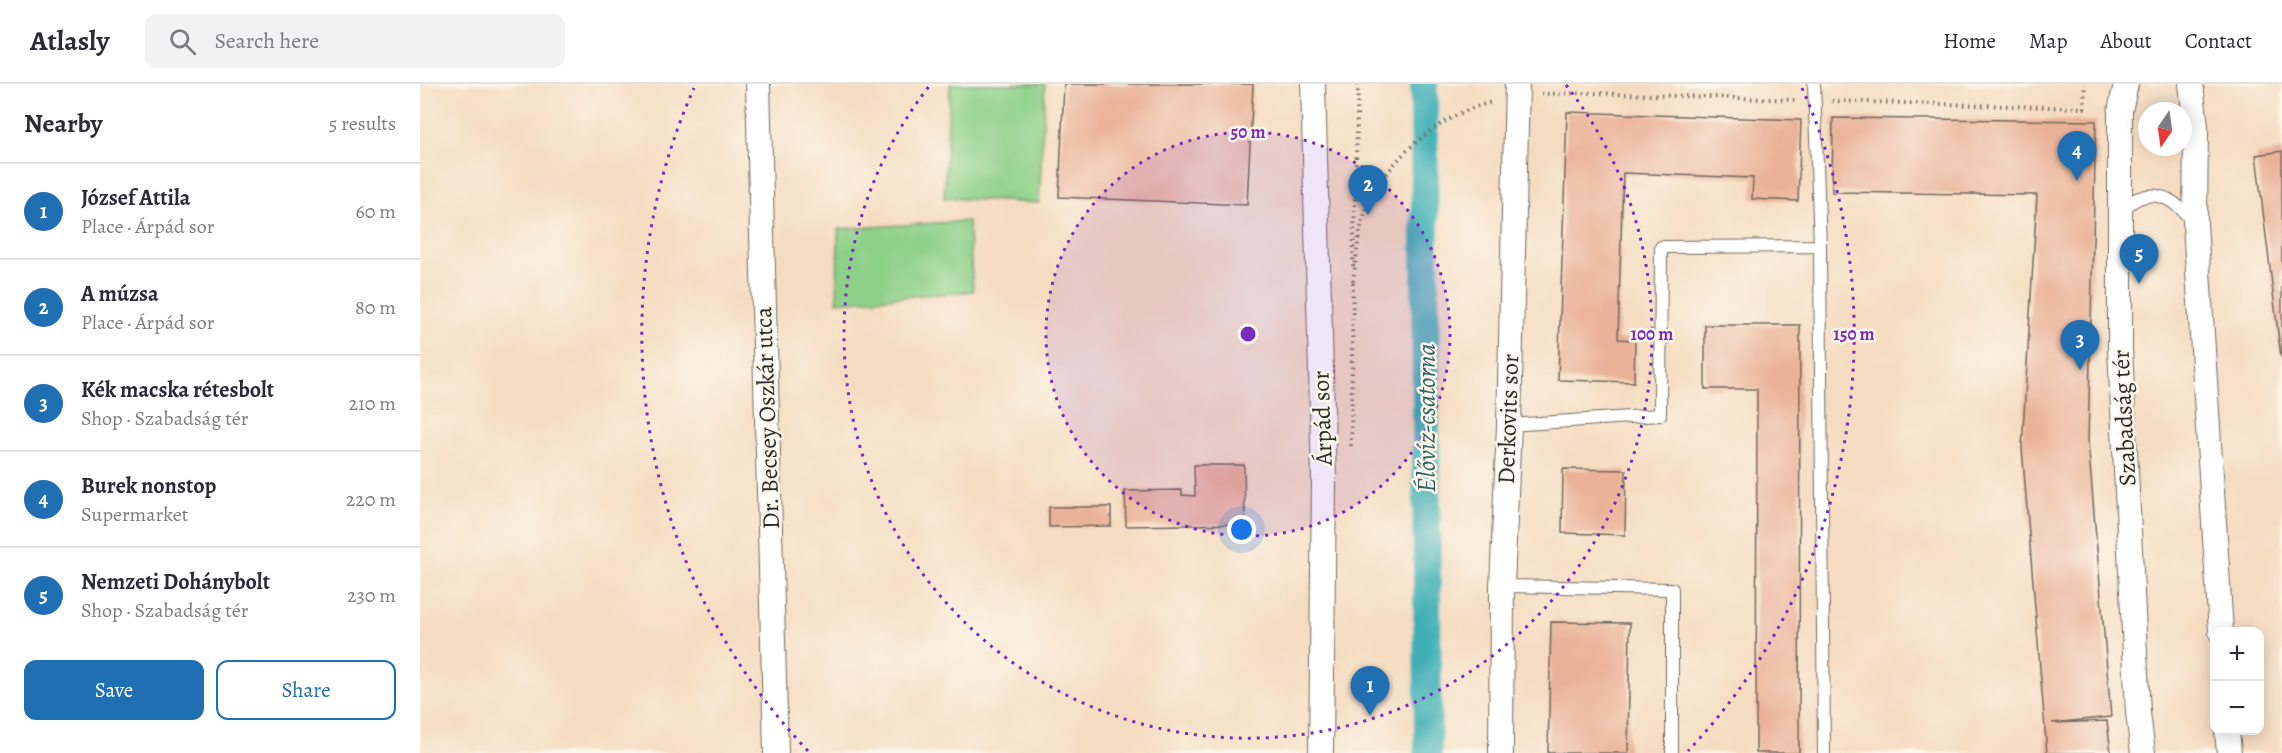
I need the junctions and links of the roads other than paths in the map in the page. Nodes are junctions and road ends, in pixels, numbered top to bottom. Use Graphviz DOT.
graph roads {
  1 [pos="758,84"];
  2 [pos="1313,84"];
  3 [pos="1814,84"];
  4 [pos="2126,84"];
  5 [pos="2191,84"];
  6 [pos="1517,90"];
  7 [pos="2120,212"];
  8 [pos="2195,224"];
  9 [pos="1820,246"];
  10 [pos="1509,425"];
  11 [pos="1502,586"];
  12 [pos="2221,627"];
  13 [pos="2227,735"];
  14 [pos="776,753"];
  15 [pos="1321,753"];
  16 [pos="1501,753"];
  17 [pos="1672,753"];
  18 [pos="1824,753"];
  19 [pos="2143,753"];
  20 [pos="2229,753"];
  1 -- 14 [label="street, Dr. Becsey Oszkár utca"];
  2 -- 15 [label="street, Árpád sor"];
  3 -- 9 [label="lane"];
  4 -- 7 [label="street, Szabadság tér"];
  5 -- 8 [label="street"];
  6 -- 10 [label="street, Derkovits sor"];
  7 -- 8 [label="lane"];
  7 -- 19 [label="street, Szabadság tér"];
  8 -- 12 [label="street"];
  9 -- 10 [label="lane"];
  9 -- 18 [label="lane"];
  10 -- 11 [label="street, Derkovits sor"];
  11 -- 16 [label="street, Derkovits sor"];
  11 -- 17 [label="lane"];
  13 -- 20 [label="street"];
}
